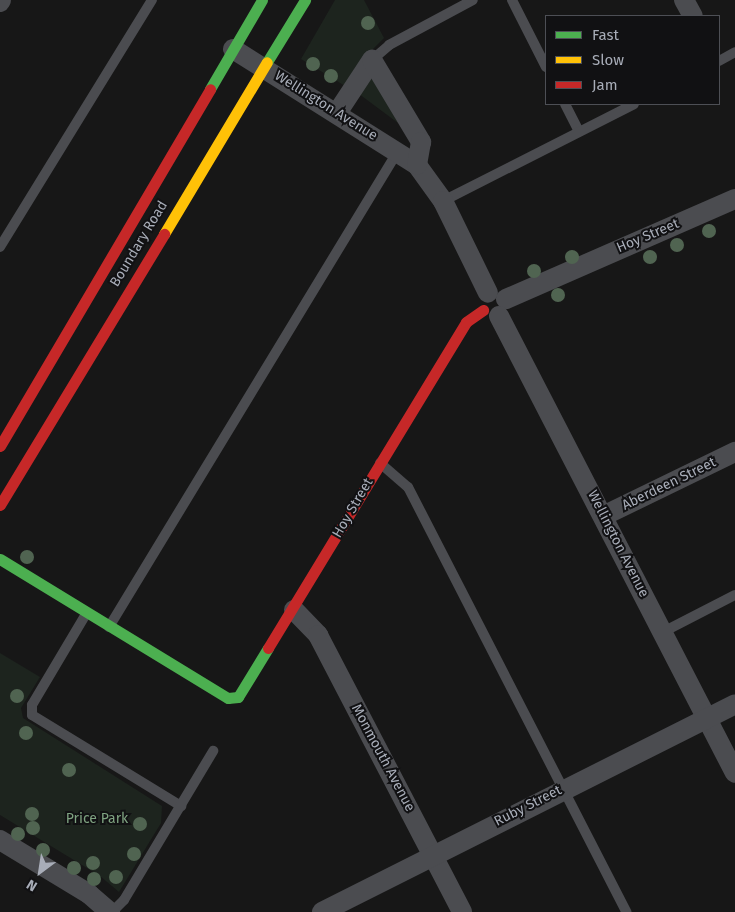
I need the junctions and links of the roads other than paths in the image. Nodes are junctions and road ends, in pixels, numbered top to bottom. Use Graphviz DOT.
graph roads {
  1 [pos="152,0"];
  2 [pos="262,0"];
  3 [pos="304,0"];
  4 [pos="473,0"];
  5 [pos="512,0"];
  6 [pos="684,0"];
  7 [pos="692,15"];
  8 [pos="233,49"];
  9 [pos="735,52"];
  10 [pos="372,60"];
  11 [pos="720,60"];
  12 [pos="545,65"];
  13 [pos="264,68"];
  14 [pos="566,105"];
  15 [pos="632,105"];
  16 [pos="337,113"];
  17 [pos="580,132"];
  18 [pos="398,151"];
  19 [pos="417,165"];
  20 [pos="735,199"];
  21 [pos="443,201"];
  22 [pos="0,247"];
  23 [pos="494,305"];
  24 [pos="0,446"];
  25 [pos="735,452"];
  26 [pos="379,463"];
  27 [pos="0,505"];
  28 [pos="603,516"];
  29 [pos="0,559"];
  30 [pos="735,595"];
  31 [pos="294,610"];
  32 [pos="86,614"];
  33 [pos="108,628"];
  34 [pos="663,632"];
  35 [pos="735,704"];
  36 [pos="707,719"];
  37 [pos="213,751"];
  38 [pos="735,773"];
  39 [pos="562,788"];
  40 [pos="181,806"];
  41 [pos="0,840"];
  42 [pos="434,855"];
  43 [pos="111,912"];
  44 [pos="322,912"];
  45 [pos="462,912"];
  46 [pos="626,912"];
  1 -- 22 [label="lane"];
  2 -- 8 [label="main road, Boundary Road"];
  3 -- 13 [label="main road, Boundary Road"];
  4 -- 10 [label="lane"];
  5 -- 12 [label="lane"];
  6 -- 7 [label="street"];
  8 -- 13 [label="street, Wellington Avenue"];
  8 -- 24 [label="main road, Boundary Road"];
  9 -- 11 [label="lane"];
  10 -- 16 [label="street"];
  10 -- 19 [label="street"];
  13 -- 16 [label="street, Wellington Avenue"];
  13 -- 27 [label="main road, Boundary Road"];
  14 -- 17 [label="lane"];
  15 -- 17 [label="lane"];
  16 -- 18 [label="street, Wellington Avenue"];
  17 -- 21 [label="lane"];
  18 -- 19 [label="street, Wellington Avenue"];
  18 -- 33 [label="lane"];
  19 -- 21 [label="street, Wellington Avenue"];
  20 -- 23 [label="street, Hoy Street"];
  21 -- 23 [label="street, Wellington Avenue"];
  23 -- 26 [label="main road, Hoy Street"];
  23 -- 28 [label="street, Wellington Avenue"];
  25 -- 28 [label="street, Aberdeen Street"];
  26 -- 31 [label="main road, Hoy Street"];
  26 -- 39 [label="lane"];
  28 -- 34 [label="street, Wellington Avenue"];
  29 -- 32 [label="main road"];
  30 -- 34 [label="lane"];
  31 -- 33 [label="main road, Hoy Street"];
  31 -- 42 [label="street, Monmouth Avenue"];
  32 -- 33 [label="main road"];
  32 -- 40 [label="lane"];
  34 -- 36 [label="street, Wellington Avenue"];
  35 -- 36 [label="street, Ruby Street"];
  36 -- 38 [label="street, Wellington Avenue"];
  36 -- 39 [label="street, Ruby Street"];
  37 -- 40 [label="lane"];
  39 -- 42 [label="street, Ruby Street"];
  39 -- 46 [label="lane"];
  40 -- 43 [label="lane"];
  41 -- 43 [label="street"];
  42 -- 44 [label="street, Ruby Street"];
  42 -- 45 [label="street, Monmouth Avenue"];
}
